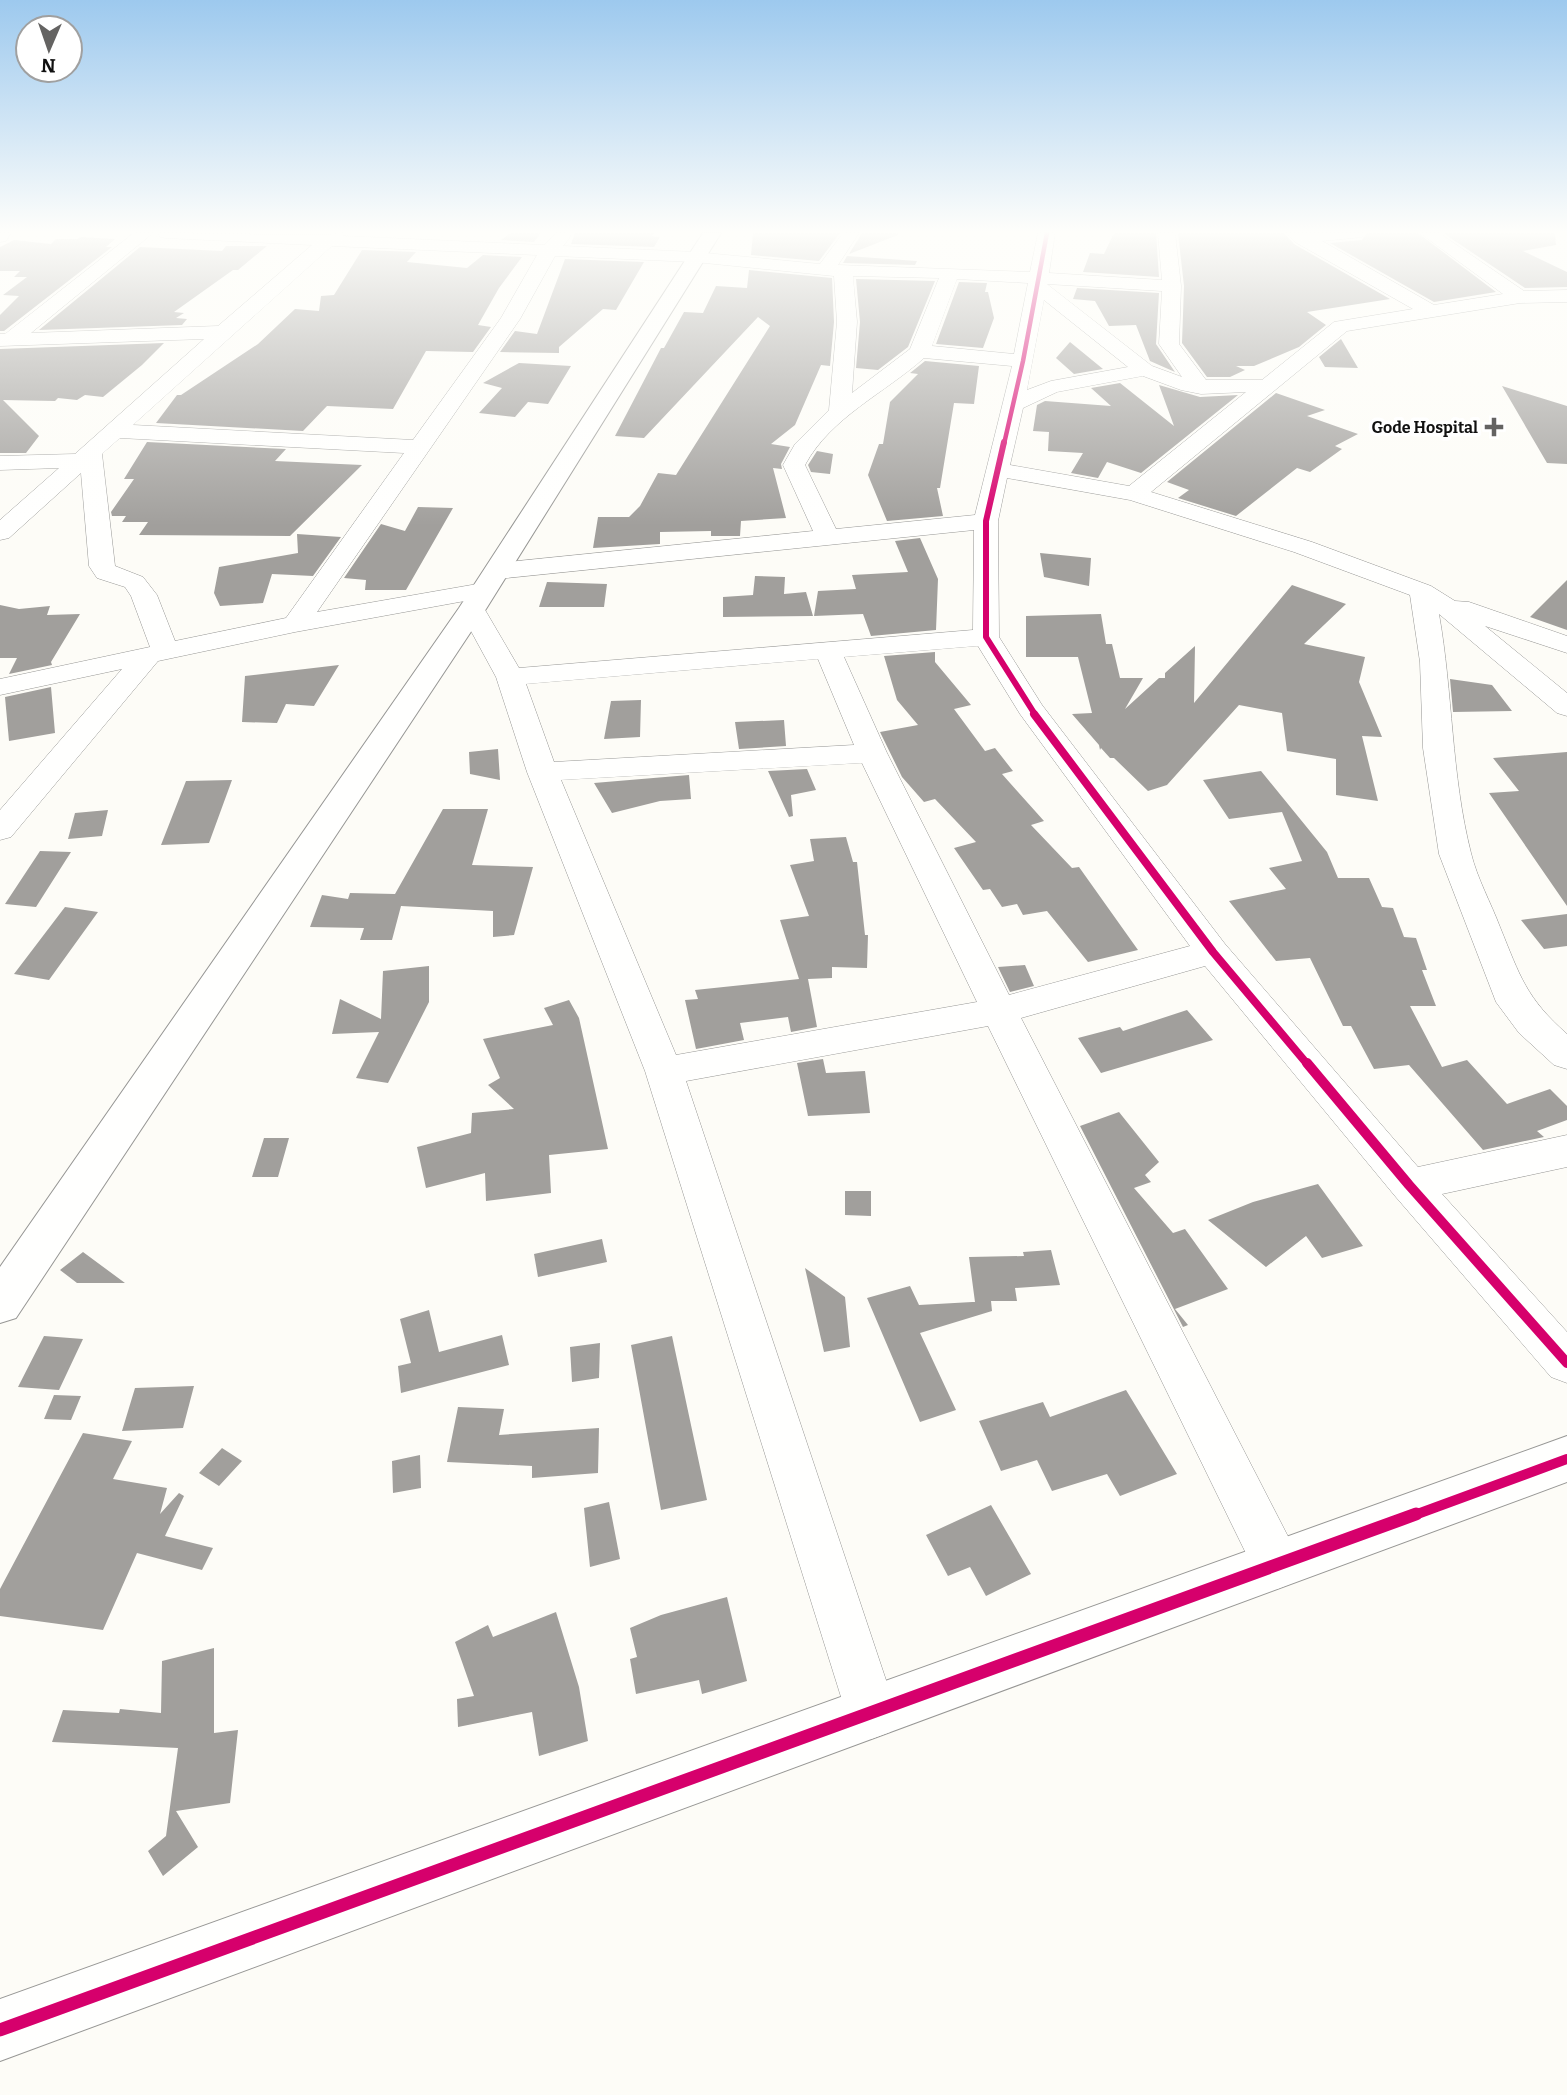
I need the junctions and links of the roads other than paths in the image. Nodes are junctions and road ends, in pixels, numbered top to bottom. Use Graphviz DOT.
graph roads {
  1 [pos="222,331"];
  2 [pos="501,331"];
  3 [pos="649,331"];
  4 [pos="846,331"];
  5 [pos="927,331"];
  6 [pos="1028,331"];
  7 [pos="1097,331"];
  8 [pos="1170,331"];
  9 [pos="1335,331"];
  10 [pos="6,339"];
  11 [pos="919,351"];
  12 [pos="1023,361"];
  13 [pos="1145,370"];
  14 [pos="1265,386"];
  15 [pos="1202,388"];
  16 [pos="1014,404"];
  17 [pos="840,412"];
  18 [pos="115,431"];
  19 [pos="417,447"];
  20 [pos="87,457"];
  21 [pos="0,463"];
  22 [pos="999,470"];
  23 [pos="1134,494"];
  24 [pos="986,521"];
  25 [pos="0,533"];
  26 [pos="828,538"];
  27 [pos="484,590"];
  28 [pos="1431,596"];
  29 [pos="295,624"];
  30 [pos="986,637"];
  31 [pos="1567,645"];
  32 [pos="828,651"];
  33 [pos="157,654"];
  34 [pos="510,677"];
  35 [pos="0,687"];
  36 [pos="1567,707"];
  37 [pos="873,753"];
  38 [pos="542,772"];
  39 [pos="0,830"];
  40 [pos="1213,952"];
  41 [pos="999,1011"];
  42 [pos="1567,1055"];
  43 [pos="664,1071"];
  44 [pos="1567,1151"];
  45 [pos="1409,1185"];
  46 [pos="0,1304"];
  47 [pos="1567,1363"];
  48 [pos="1567,1459"];
  49 [pos="1277,1565"];
  50 [pos="871,1713"];
  51 [pos="0,2030"];
  1 -- 10 [label="street"];
  1 -- 18 [label="street"];
  2 -- 19 [label="street"];
  3 -- 27 [label="street"];
  4 -- 17 [label="street"];
  5 -- 11 [label="street"];
  6 -- 12 [label="street"];
  7 -- 13 [label="street"];
  8 -- 15 [label="street"];
  9 -- 14 [label="street"];
  11 -- 12 [label="street"];
  11 -- 17 [label="street"];
  12 -- 16 [label="street"];
  13 -- 15 [label="street"];
  13 -- 16 [label="street"];
  14 -- 15 [label="street"];
  14 -- 23 [label="street"];
  16 -- 22 [label="street"];
  17 -- 26 [label="street"];
  18 -- 19 [label="street"];
  18 -- 20 [label="street"];
  19 -- 29 [label="street"];
  20 -- 21 [label="street"];
  20 -- 25 [label="street"];
  20 -- 33 [label="street"];
  22 -- 23 [label="street"];
  22 -- 24 [label="street"];
  23 -- 28 [label="street"];
  24 -- 26 [label="street"];
  24 -- 30 [label="street"];
  26 -- 27 [label="street"];
  27 -- 29 [label="street"];
  27 -- 34 [label="street"];
  27 -- 46 [label="street"];
  28 -- 31 [label="street"];
  28 -- 36 [label="street"];
  28 -- 42 [label="street"];
  29 -- 33 [label="street"];
  30 -- 32 [label="street"];
  30 -- 40 [label="street"];
  32 -- 34 [label="street"];
  32 -- 37 [label="street"];
  33 -- 35 [label="street"];
  33 -- 39 [label="street"];
  34 -- 38 [label="street"];
  37 -- 38 [label="street"];
  37 -- 41 [label="street"];
  38 -- 43 [label="street"];
  40 -- 41 [label="street"];
  40 -- 45 [label="street"];
  41 -- 43 [label="street"];
  41 -- 49 [label="street"];
  43 -- 50 [label="street"];
  44 -- 45 [label="street"];
  45 -- 47 [label="street"];
  48 -- 49 [label="street"];
  49 -- 50 [label="street"];
  50 -- 51 [label="street"];
}
